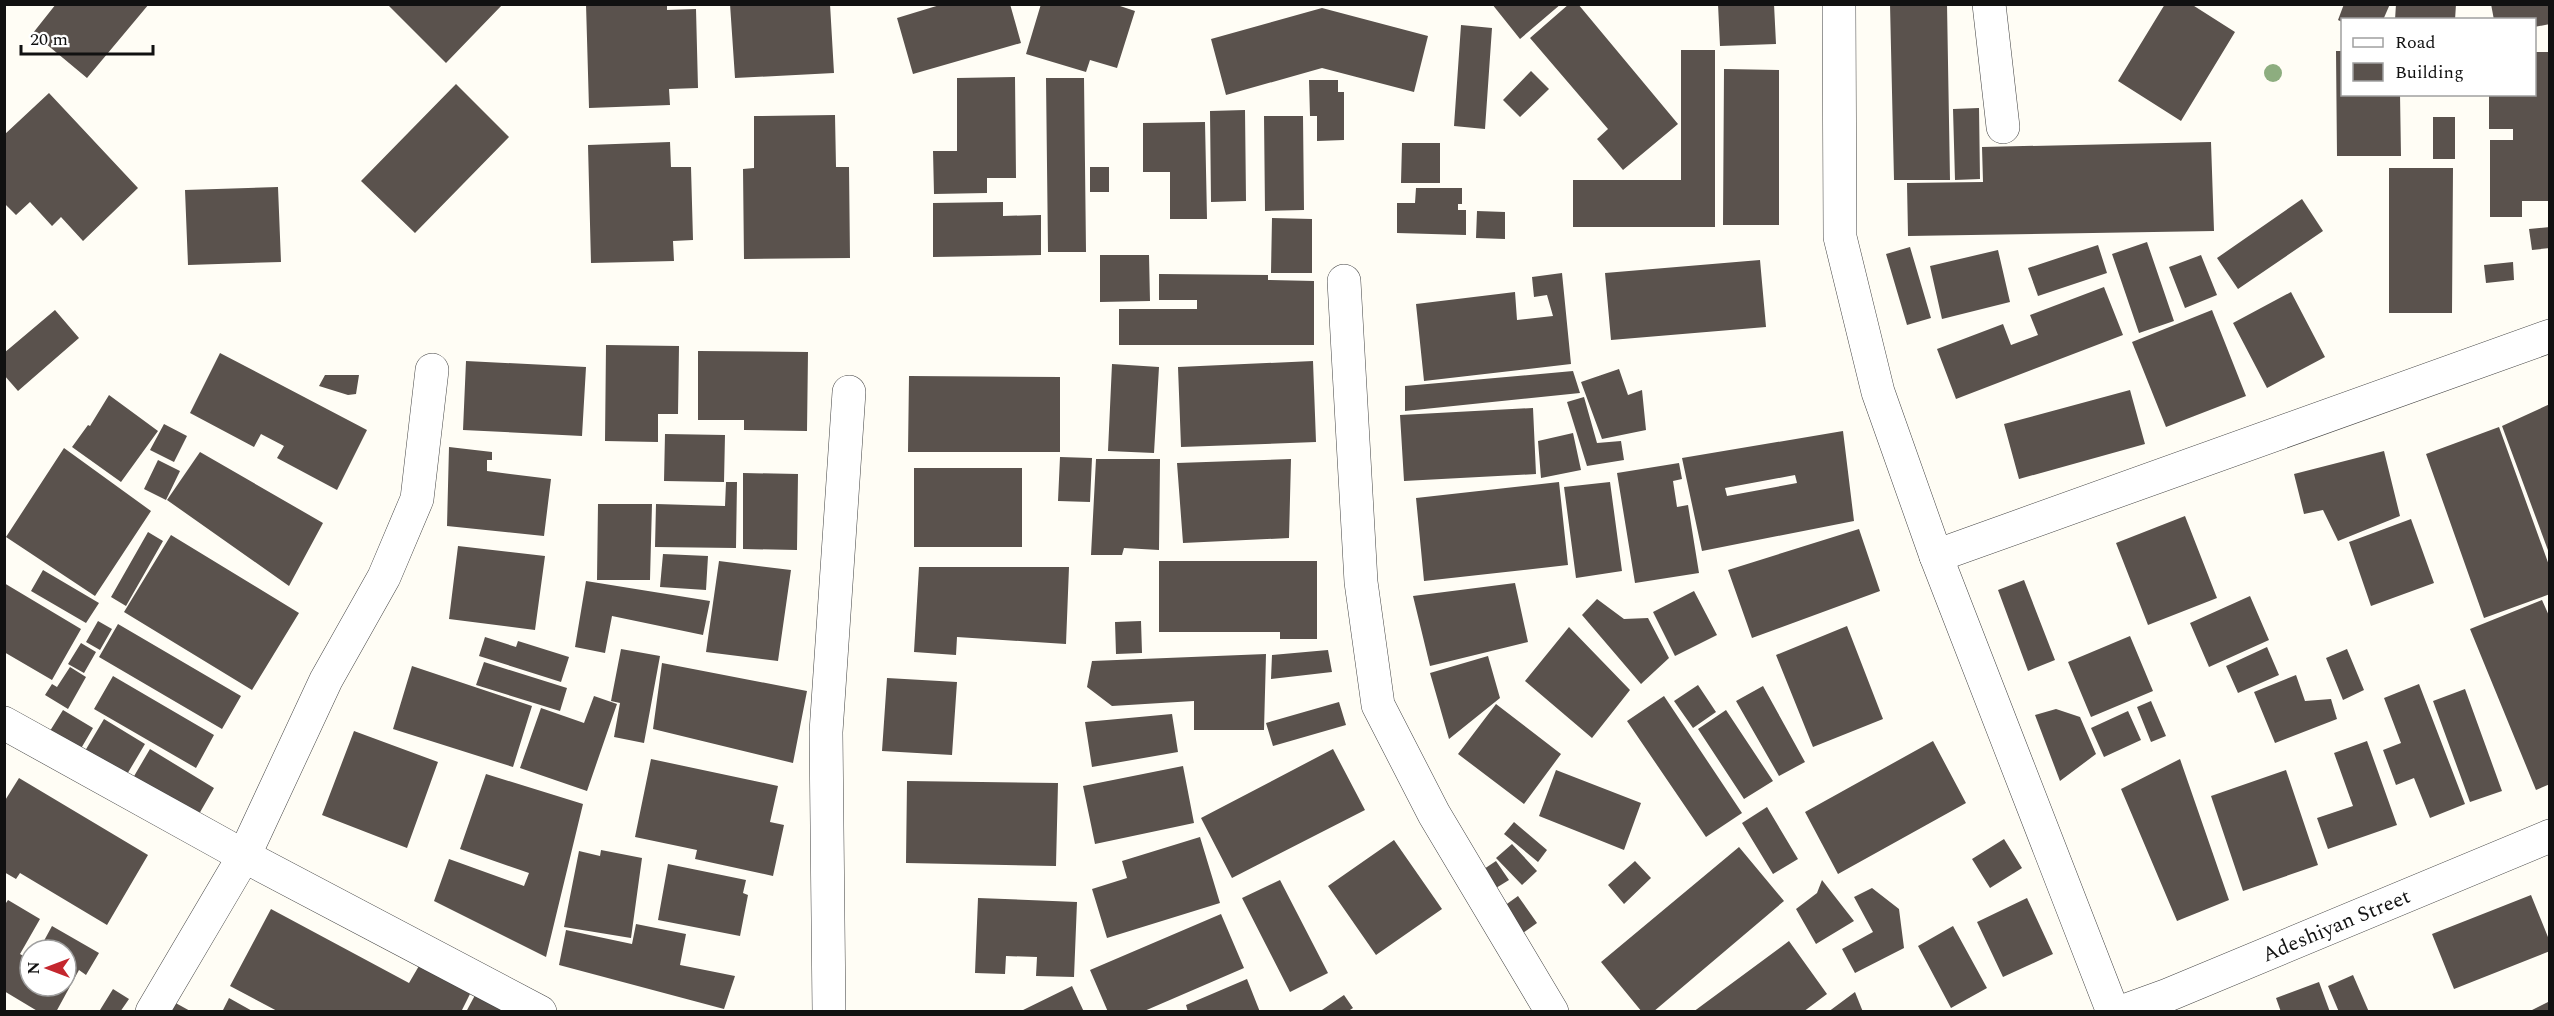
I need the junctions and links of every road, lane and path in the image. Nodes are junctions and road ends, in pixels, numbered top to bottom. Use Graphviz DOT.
graph roads {
  1 [pos="1839,4"];
  2 [pos="1989,4"];
  3 [pos="2003,127"];
  4 [pos="1344,281"];
  5 [pos="2550,336"];
  6 [pos="432,370"];
  7 [pos="849,392"];
  8 [pos="1936,556"];
  9 [pos="4,723"];
  10 [pos="2550,836"];
  11 [pos="244,856"];
  12 [pos="152,1011"];
  13 [pos="540,1011"];
  14 [pos="829,1011"];
  15 [pos="1552,1011"];
  16 [pos="2113,1011"];
  17 [pos="2121,1011"];
  1 -- 8 [label="street"];
  2 -- 3 [label="street"];
  4 -- 15 [label="street"];
  5 -- 8 [label="street"];
  6 -- 11 [label="street"];
  7 -- 14 [label="street"];
  8 -- 16 [label="street"];
  9 -- 11 [label="street"];
  10 -- 17 [label="street, Adeshiyan Street"];
  11 -- 12 [label="street"];
  11 -- 13 [label="street"];
}
